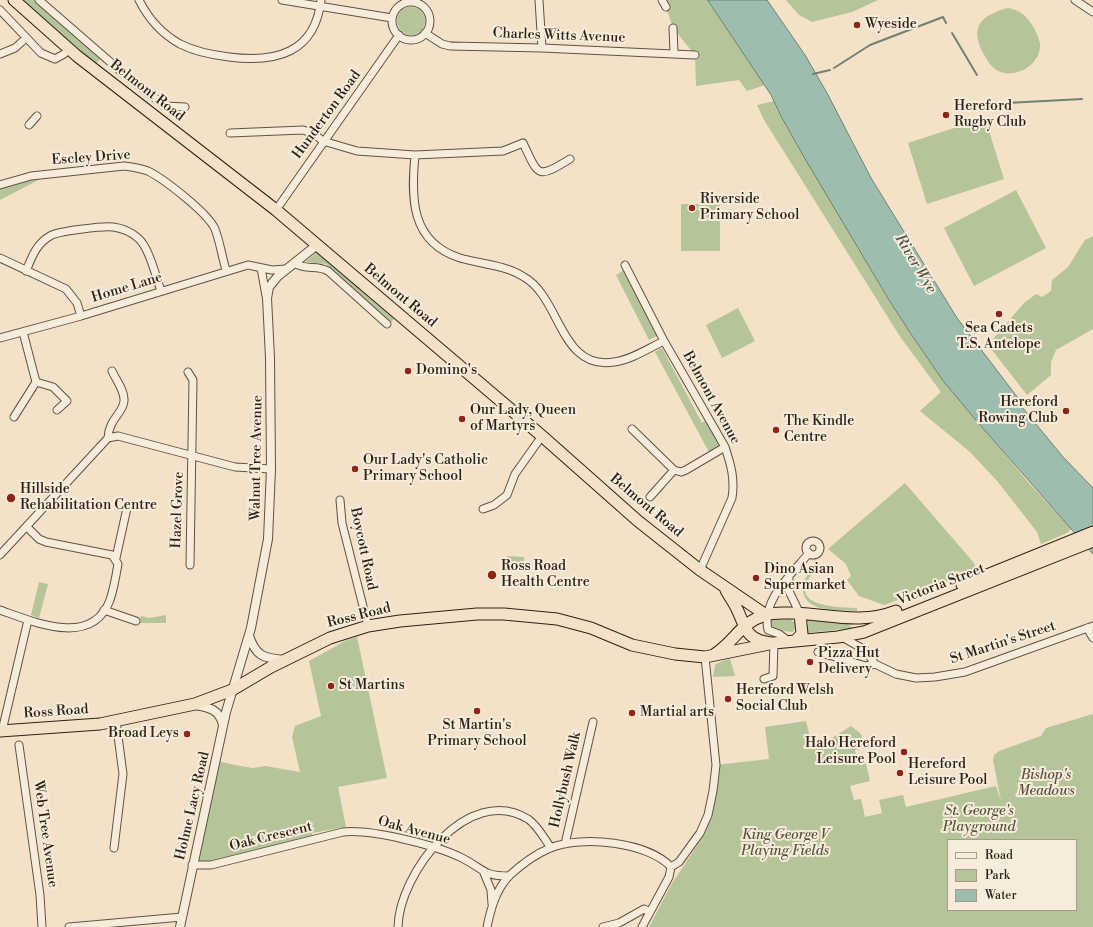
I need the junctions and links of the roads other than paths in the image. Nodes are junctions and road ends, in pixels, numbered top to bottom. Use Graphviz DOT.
graph roads {
  1 [pos="14,0"];
  2 [pos="39,0"];
  3 [pos="139,0"];
  4 [pos="282,0"];
  5 [pos="539,0"];
  6 [pos="662,0"];
  7 [pos="1075,0"];
  8 [pos="420,2"];
  9 [pos="320,4"];
  10 [pos="666,7"];
  11 [pos="0,10"];
  12 [pos="1093,12"];
  13 [pos="392,18"];
  14 [pos="673,28"];
  15 [pos="425,33"];
  16 [pos="398,35"];
  17 [pos="26,38"];
  18 [pos="542,48"];
  19 [pos="69,49"];
  20 [pos="674,53"];
  21 [pos="0,54"];
  22 [pos="695,56"];
  23 [pos="185,107"];
  24 [pos="37,116"];
  25 [pos="29,125"];
  26 [pos="230,133"];
  27 [pos="323,141"];
  28 [pos="415,155"];
  29 [pos="570,159"];
  30 [pos="0,185"];
  31 [pos="276,210"];
  32 [pos="317,245"];
  33 [pos="0,258"];
  34 [pos="294,263"];
  35 [pos="625,265"];
  36 [pos="262,268"];
  37 [pos="286,269"];
  38 [pos="226,270"];
  39 [pos="26,271"];
  40 [pos="161,291"];
  41 [pos="267,298"];
  42 [pos="81,316"];
  43 [pos="387,324"];
  44 [pos="23,332"];
  45 [pos="0,338"];
  46 [pos="664,341"];
  47 [pos="112,371"];
  48 [pos="188,372"];
  49 [pos="36,382"];
  50 [pos="57,410"];
  51 [pos="14,417"];
  52 [pos="632,429"];
  53 [pos="542,436"];
  54 [pos="108,438"];
  55 [pos="725,447"];
  56 [pos="193,455"];
  57 [pos="271,469"];
  58 [pos="674,470"];
  59 [pos="650,497"];
  60 [pos="340,500"];
  61 [pos="127,508"];
  62 [pos="483,509"];
  63 [pos="27,527"];
  64 [pos="1093,532"];
  65 [pos="1093,541"];
  66 [pos="809,553"];
  67 [pos="0,554"];
  68 [pos="116,558"];
  69 [pos="190,565"];
  70 [pos="700,570"];
  71 [pos="789,578"];
  72 [pos="723,587"];
  73 [pos="0,610"];
  74 [pos="104,610"];
  75 [pos="902,612"];
  76 [pos="800,614"];
  77 [pos="766,615"];
  78 [pos="845,619"];
  79 [pos="28,620"];
  80 [pos="136,621"];
  81 [pos="368,626"];
  82 [pos="744,626"];
  83 [pos="1090,627"];
  84 [pos="859,633"];
  85 [pos="249,636"];
  86 [pos="842,637"];
  87 [pos="1093,638"];
  88 [pos="793,642"];
  89 [pos="774,643"];
  90 [pos="865,650"];
  91 [pos="818,652"];
  92 [pos="709,656"];
  93 [pos="285,660"];
  94 [pos="874,664"];
  95 [pos="764,679"];
  96 [pos="232,690"];
  97 [pos="195,704"];
  98 [pos="116,721"];
  99 [pos="593,722"];
  100 [pos="223,728"];
  101 [pos="1,731"];
  102 [pos="19,745"];
  103 [pos="357,831"];
  104 [pos="564,844"];
  105 [pos="433,847"];
  106 [pos="114,848"];
  107 [pos="551,848"];
  108 [pos="192,866"];
  109 [pos="671,867"];
  110 [pos="484,873"];
  111 [pos="509,876"];
  112 [pos="492,904"];
  113 [pos="650,912"];
  114 [pos="182,917"];
  115 [pos="629,918"];
  116 [pos="42,927"];
  117 [pos="69,927"];
  118 [pos="180,927"];
  119 [pos="398,927"];
  120 [pos="487,927"];
  121 [pos="603,927"];
  122 [pos="626,927"];
  123 [pos="642,927"];
  1 -- 19 [label="highway, Belmont Road"];
  2 -- 23 [label="street, Belmont Road"];
  3 -- 9 [label="street"];
  4 -- 9 [label="street"];
  5 -- 18 [label="street"];
  6 -- 10 [label="street"];
  7 -- 12 [label="street"];
  8 -- 13 [label="street"];
  8 -- 15 [label="street"];
  9 -- 13 [label="street"];
  11 -- 17 [label="street"];
  13 -- 16 [label="street"];
  14 -- 20 [label="street"];
  15 -- 16 [label="street"];
  15 -- 18 [label="street, Charles Witts Avenue"];
  16 -- 27 [label="street, Hunderton Road"];
  17 -- 19 [label="street"];
  17 -- 21 [label="street"];
  18 -- 20 [label="street, Charles Witts Avenue"];
  19 -- 31 [label="highway, Belmont Road"];
  20 -- 22 [label="street, Charles Witts Avenue"];
  24 -- 25 [label="street"];
  26 -- 27 [label="street"];
  27 -- 28 [label="street"];
  27 -- 31 [label="street, Hunderton Road"];
  28 -- 29 [label="street"];
  28 -- 46 [label="street"];
  30 -- 38 [label="street, Escley Drive"];
  31 -- 32 [label="highway, Belmont Road"];
  32 -- 34 [label="street, Walnut Tree Avenue"];
  32 -- 53 [label="highway, Belmont Road"];
  33 -- 39 [label="street"];
  34 -- 37 [label="street, Walnut Tree Avenue"];
  34 -- 43 [label="street"];
  35 -- 46 [label="street, Belmont Avenue"];
  36 -- 37 [label="street, Home Lane"];
  36 -- 38 [label="street, Home Lane"];
  36 -- 41 [label="street"];
  37 -- 41 [label="street, Walnut Tree Avenue"];
  38 -- 40 [label="street, Home Lane"];
  39 -- 40 [label="street"];
  39 -- 42 [label="street"];
  40 -- 42 [label="street, Home Lane"];
  41 -- 57 [label="street, Walnut Tree Avenue"];
  42 -- 44 [label="street, Home Lane"];
  44 -- 45 [label="street, Home Lane"];
  44 -- 49 [label="street"];
  46 -- 55 [label="street, Belmont Avenue"];
  47 -- 54 [label="street"];
  48 -- 56 [label="street, Hazel Grove"];
  49 -- 50 [label="street"];
  49 -- 51 [label="street"];
  52 -- 58 [label="street"];
  53 -- 62 [label="street"];
  53 -- 70 [label="highway, Belmont Road"];
  54 -- 56 [label="street, Hazel Grove"];
  54 -- 63 [label="street"];
  55 -- 58 [label="street"];
  55 -- 70 [label="street, Belmont Avenue"];
  56 -- 57 [label="street, Hazel Grove"];
  56 -- 69 [label="street, Hazel Grove"];
  57 -- 85 [label="street, Walnut Tree Avenue"];
  58 -- 59 [label="street"];
  60 -- 81 [label="street, Boycott Road"];
  61 -- 68 [label="street"];
  63 -- 67 [label="street"];
  63 -- 68 [label="street"];
  64 -- 75 [label="highway, Victoria Street"];
  65 -- 75 [label="highway, Victoria Street"];
  66 -- 71 [label="street"];
  68 -- 74 [label="street"];
  70 -- 72 [label="highway, Belmont Road"];
  71 -- 76 [label="street"];
  71 -- 77 [label="street"];
  72 -- 77 [label="highway, Belmont Road"];
  72 -- 82 [label="highway"];
  73 -- 79 [label="street"];
  74 -- 79 [label="street"];
  74 -- 80 [label="street"];
  75 -- 78 [label="highway, Victoria Street"];
  75 -- 84 [label="highway, Victoria Street"];
  76 -- 77 [label="highway, Victoria Street"];
  76 -- 78 [label="highway, Victoria Street"];
  76 -- 88 [label="highway"];
  77 -- 82 [label="highway"];
  77 -- 88 [label="street"];
  78 -- 84 [label="highway"];
  79 -- 101 [label="street"];
  81 -- 92 [label="highway, Ross Road"];
  81 -- 93 [label="highway, Ross Road"];
  82 -- 89 [label="highway"];
  82 -- 92 [label="highway"];
  83 -- 87 [label="street"];
  83 -- 94 [label="street, St Martin's Street"];
  84 -- 86 [label="highway, Victoria Street"];
  84 -- 90 [label="street"];
  85 -- 93 [label="street"];
  85 -- 96 [label="street, Walnut Tree Avenue"];
  86 -- 88 [label="highway, Victoria Street"];
  86 -- 90 [label="street"];
  88 -- 89 [label="highway, Victoria Street"];
  89 -- 92 [label="highway, Ross Road"];
  89 -- 95 [label="street"];
  90 -- 94 [label="street"];
  91 -- 94 [label="street, St Martin's Street"];
  92 -- 109 [label="street"];
  93 -- 96 [label="highway, Ross Road"];
  96 -- 97 [label="highway, Ross Road"];
  96 -- 100 [label="street, Holme Lacy Road"];
  97 -- 98 [label="highway, Ross Road"];
  97 -- 100 [label="street"];
  98 -- 101 [label="highway, Ross Road"];
  98 -- 106 [label="street"];
  99 -- 104 [label="street, Hollybush Walk"];
  100 -- 108 [label="street, Holme Lacy Road"];
  102 -- 116 [label="street, Web Tree Avenue"];
  103 -- 105 [label="street, Oak Avenue"];
  103 -- 108 [label="street, Oak Crescent"];
  104 -- 107 [label="street"];
  104 -- 109 [label="street"];
  105 -- 107 [label="street"];
  105 -- 110 [label="street, Oak Avenue"];
  105 -- 119 [label="street"];
  107 -- 111 [label="street"];
  108 -- 114 [label="street, Holme Lacy Road"];
  109 -- 113 [label="street"];
  110 -- 111 [label="street, Oak Avenue"];
  110 -- 112 [label="street"];
  111 -- 112 [label="street"];
  112 -- 120 [label="street"];
  113 -- 115 [label="street"];
  113 -- 123 [label="street"];
  114 -- 117 [label="street"];
  114 -- 118 [label="street, Holme Lacy Road"];
  115 -- 121 [label="street"];
  115 -- 122 [label="street"];
}
